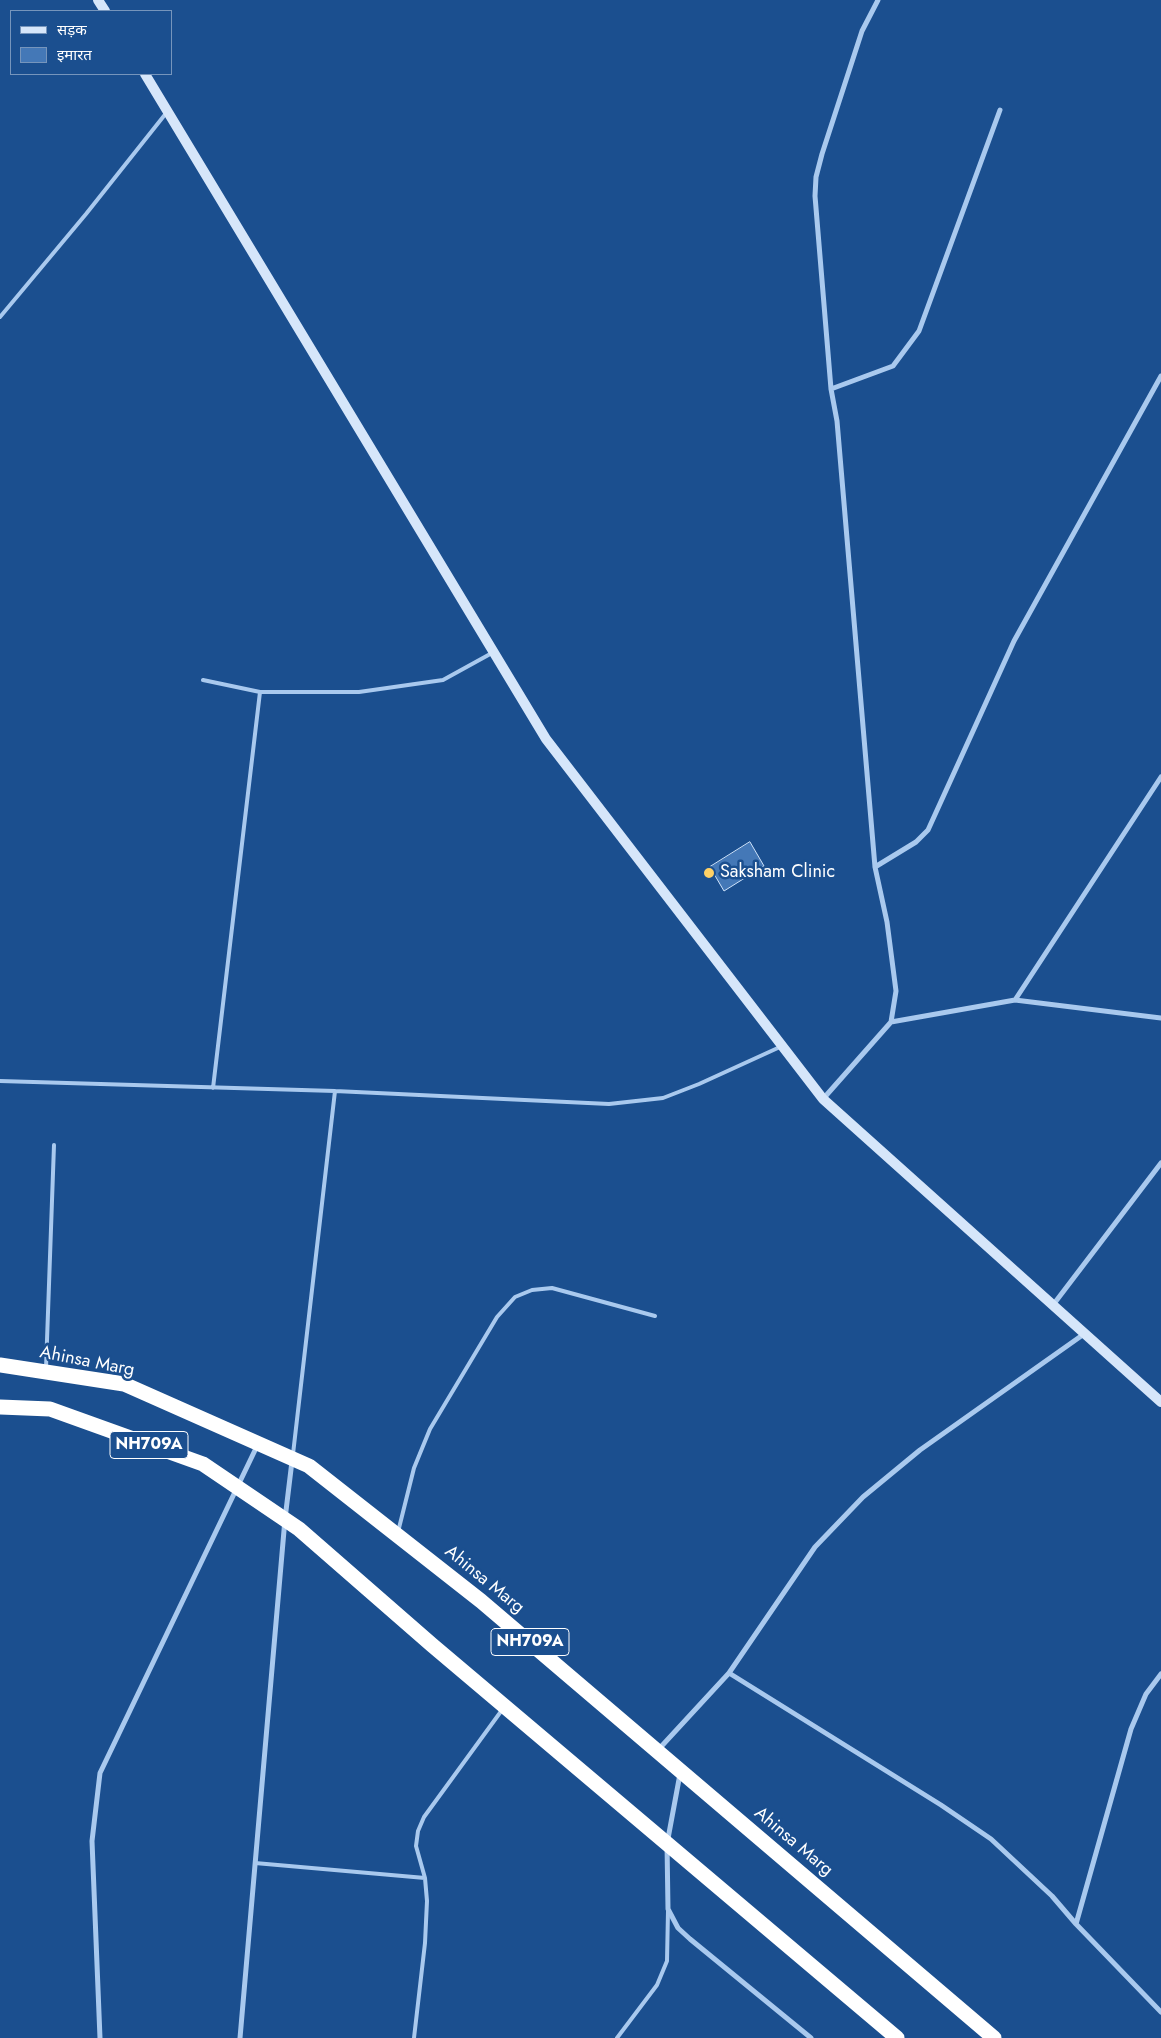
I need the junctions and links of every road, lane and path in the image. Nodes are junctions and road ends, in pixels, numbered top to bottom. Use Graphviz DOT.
graph roads {
  1 [pos="878,0"];
  2 [pos="146,75"];
  3 [pos="168,110"];
  4 [pos="1000,110"];
  5 [pos="0,317"];
  6 [pos="1161,376"];
  7 [pos="831,389"];
  8 [pos="494,652"];
  9 [pos="203,680"];
  10 [pos="260,692"];
  11 [pos="1161,777"];
  12 [pos="875,868"];
  13 [pos="1015,1000"];
  14 [pos="1161,1018"];
  15 [pos="891,1022"];
  16 [pos="782,1046"];
  17 [pos="0,1081"];
  18 [pos="213,1088"];
  19 [pos="335,1091"];
  20 [pos="823,1099"];
  21 [pos="54,1145"];
  22 [pos="1161,1163"];
  23 [pos="1053,1305"];
  24 [pos="655,1316"];
  25 [pos="1084,1334"];
  26 [pos="0,1365"];
  27 [pos="46,1372"];
  28 [pos="1161,1402"];
  29 [pos="0,1407"];
  30 [pos="258,1444"];
  31 [pos="292,1459"];
  32 [pos="238,1488"];
  33 [pos="285,1519"];
  34 [pos="398,1534"];
  35 [pos="729,1673"];
  36 [pos="1161,1674"];
  37 [pos="504,1706"];
  38 [pos="657,1751"];
  39 [pos="681,1771"];
  40 [pos="668,1844"];
  41 [pos="255,1863"];
  42 [pos="425,1878"];
  43 [pos="668,1908"];
  44 [pos="1076,1924"];
  45 [pos="1161,2012"];
  46 [pos="100,2038"];
  47 [pos="240,2038"];
  48 [pos="414,2038"];
  49 [pos="617,2038"];
  50 [pos="811,2038"];
  51 [pos="897,2038"];
  52 [pos="994,2038"];
  1 -- 7 [label="street"];
  2 -- 3 [label="street"];
  3 -- 5 [label="lane"];
  3 -- 8 [label="street"];
  4 -- 7 [label="street"];
  6 -- 12 [label="street"];
  7 -- 12 [label="street"];
  8 -- 10 [label="lane"];
  8 -- 16 [label="street"];
  9 -- 10 [label="lane"];
  10 -- 18 [label="lane"];
  11 -- 13 [label="street"];
  12 -- 15 [label="street"];
  13 -- 14 [label="street"];
  13 -- 15 [label="street"];
  15 -- 20 [label="street"];
  16 -- 19 [label="lane"];
  16 -- 20 [label="street"];
  17 -- 18 [label="lane"];
  18 -- 19 [label="lane"];
  19 -- 31 [label="lane"];
  20 -- 23 [label="street"];
  21 -- 27 [label="lane"];
  22 -- 23 [label="street"];
  23 -- 25 [label="street"];
  24 -- 34 [label="lane"];
  25 -- 28 [label="street"];
  25 -- 35 [label="street"];
  26 -- 27 [label="highway, Ahinsa Marg / NH709A"];
  27 -- 30 [label="highway, Ahinsa Marg / NH709A"];
  29 -- 32 [label="highway, NH709A"];
  30 -- 31 [label="highway, Ahinsa Marg / NH709A"];
  30 -- 32 [label="street"];
  31 -- 33 [label="street"];
  31 -- 34 [label="highway, Ahinsa Marg / NH709A"];
  32 -- 33 [label="highway, NH709A"];
  32 -- 46 [label="street"];
  33 -- 37 [label="highway, NH709A"];
  33 -- 41 [label="street"];
  34 -- 38 [label="highway, Ahinsa Marg / NH709A"];
  35 -- 38 [label="street"];
  35 -- 44 [label="street"];
  36 -- 44 [label="street"];
  37 -- 40 [label="highway, NH709A"];
  37 -- 42 [label="lane"];
  38 -- 39 [label="highway, Ahinsa Marg / NH709A"];
  39 -- 40 [label="street"];
  39 -- 52 [label="highway, Ahinsa Marg / NH709A"];
  40 -- 43 [label="street"];
  40 -- 51 [label="highway, NH709A"];
  41 -- 42 [label="lane"];
  41 -- 47 [label="street"];
  42 -- 48 [label="lane"];
  43 -- 49 [label="lane"];
  43 -- 50 [label="street"];
  44 -- 45 [label="street"];
}
